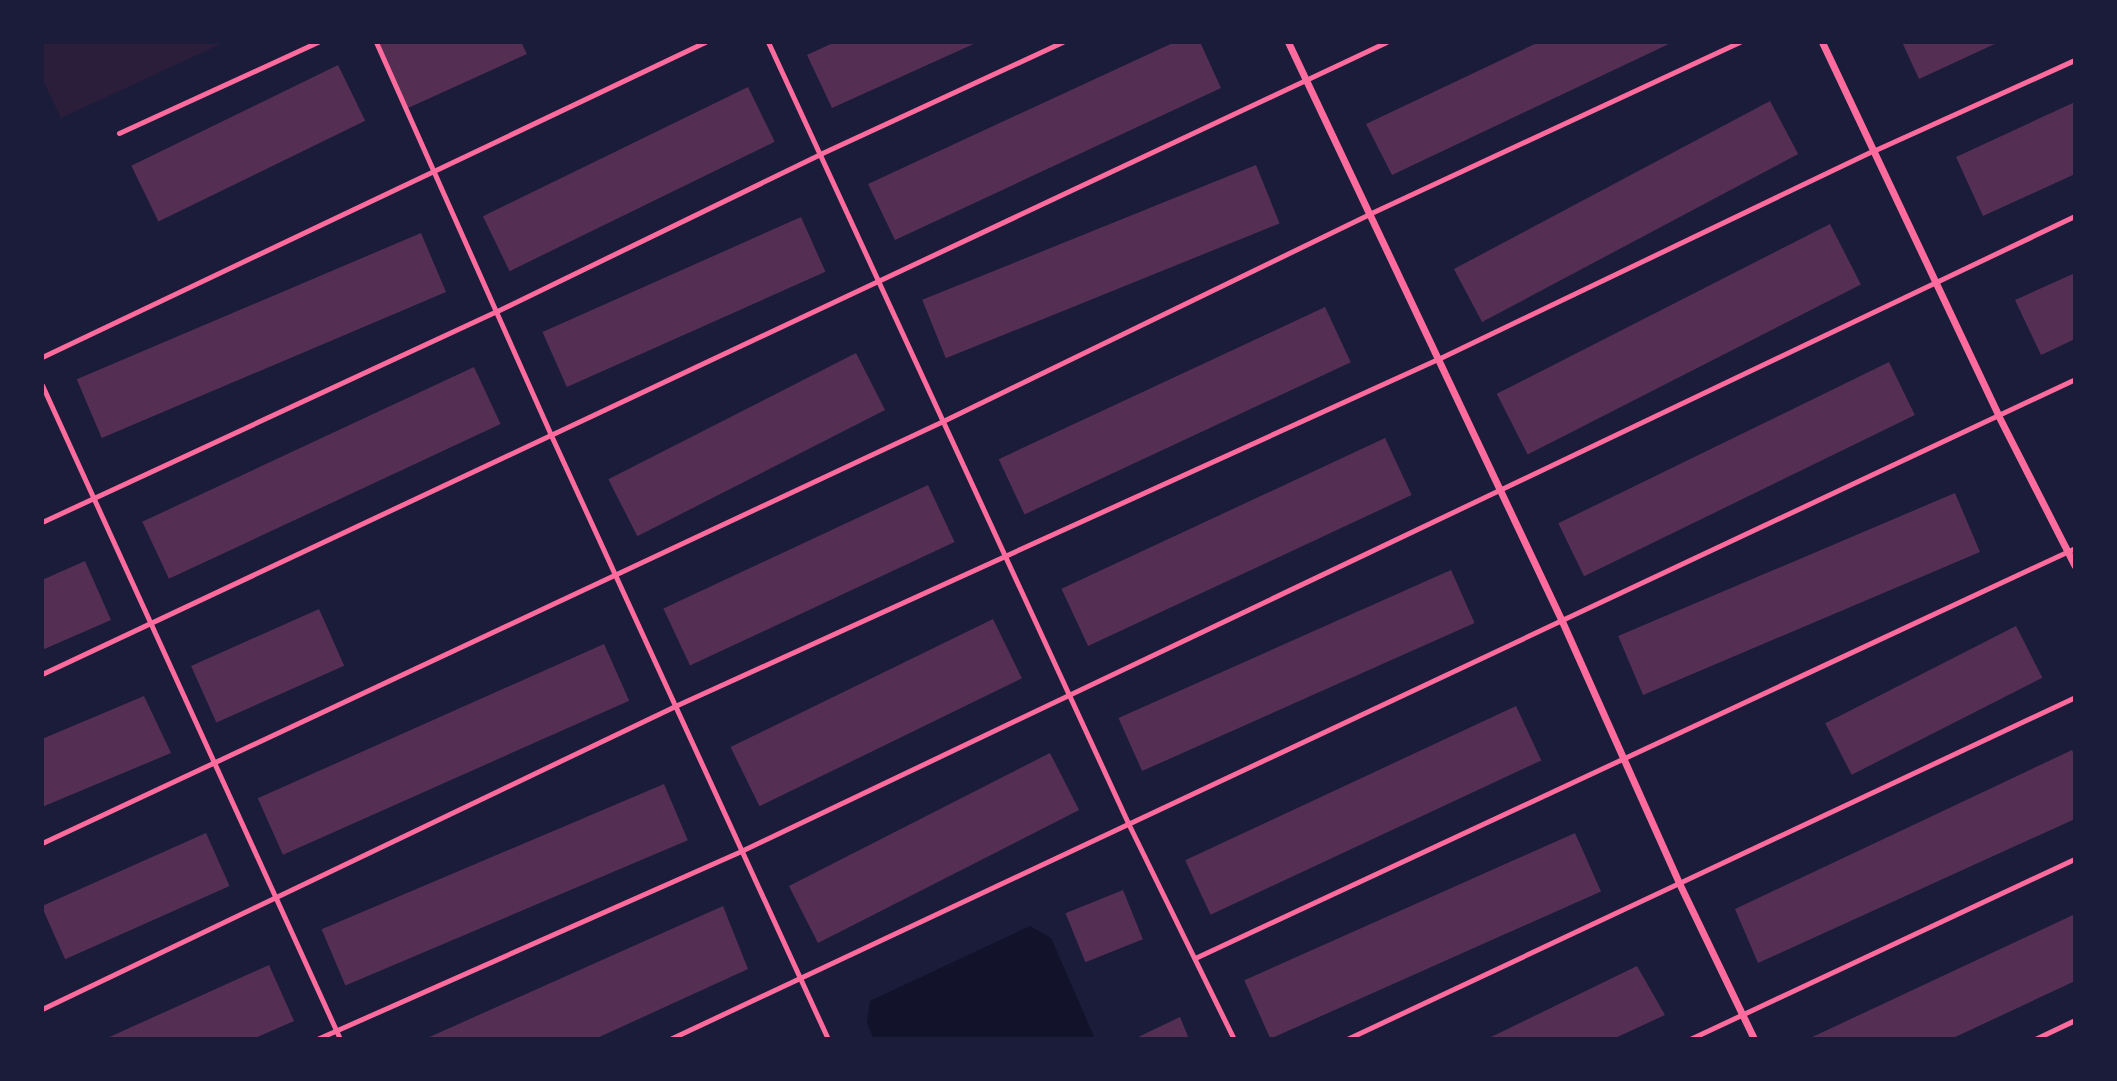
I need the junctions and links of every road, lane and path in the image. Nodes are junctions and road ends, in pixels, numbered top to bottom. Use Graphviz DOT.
graph roads {
  1 [pos="318,42"];
  2 [pos="376,42"];
  3 [pos="705,42"];
  4 [pos="768,42"];
  5 [pos="1062,42"];
  6 [pos="1288,42"];
  7 [pos="1386,42"];
  8 [pos="1740,42"];
  9 [pos="1822,42"];
  10 [pos="2075,60"];
  11 [pos="1305,79"];
  12 [pos="119,133"];
  13 [pos="1873,151"];
  14 [pos="820,154"];
  15 [pos="432,172"];
  16 [pos="1369,214"];
  17 [pos="2075,216"];
  18 [pos="877,279"];
  19 [pos="1934,281"];
  20 [pos="495,312"];
  21 [pos="42,357"];
  22 [pos="1437,359"];
  23 [pos="2075,379"];
  24 [pos="42,385"];
  25 [pos="1998,415"];
  26 [pos="943,421"];
  27 [pos="550,433"];
  28 [pos="1500,489"];
  29 [pos="94,498"];
  30 [pos="42,522"];
  31 [pos="2071,550"];
  32 [pos="1005,557"];
  33 [pos="2075,566"];
  34 [pos="615,576"];
  35 [pos="1561,620"];
  36 [pos="152,624"];
  37 [pos="42,674"];
  38 [pos="1068,693"];
  39 [pos="2075,697"];
  40 [pos="675,706"];
  41 [pos="1625,757"];
  42 [pos="214,762"];
  43 [pos="1128,824"];
  44 [pos="42,843"];
  45 [pos="741,850"];
  46 [pos="2075,859"];
  47 [pos="1679,883"];
  48 [pos="276,898"];
  49 [pos="1195,958"];
  50 [pos="800,978"];
  51 [pos="42,1009"];
  52 [pos="1742,1015"];
  53 [pos="2075,1020"];
  54 [pos="336,1030"];
  55 [pos="317,1039"];
  56 [pos="340,1039"];
  57 [pos="670,1039"];
  58 [pos="828,1039"];
  59 [pos="1234,1039"];
  60 [pos="1347,1039"];
  61 [pos="1690,1039"];
  62 [pos="1754,1039"];
  63 [pos="2035,1039"];
  1 -- 12 [label="lane"];
  2 -- 15 [label="lane"];
  3 -- 15 [label="lane"];
  4 -- 14 [label="lane"];
  5 -- 14 [label="lane"];
  6 -- 11 [label="street"];
  7 -- 11 [label="lane"];
  8 -- 16 [label="lane"];
  9 -- 13 [label="street"];
  10 -- 13 [label="lane"];
  11 -- 16 [label="street"];
  11 -- 18 [label="lane"];
  13 -- 19 [label="street"];
  13 -- 22 [label="lane"];
  14 -- 18 [label="lane"];
  14 -- 20 [label="lane"];
  15 -- 20 [label="lane"];
  15 -- 21 [label="lane"];
  16 -- 22 [label="street"];
  16 -- 26 [label="lane"];
  17 -- 19 [label="lane"];
  18 -- 26 [label="lane"];
  18 -- 27 [label="lane"];
  19 -- 25 [label="street"];
  19 -- 28 [label="lane"];
  20 -- 27 [label="lane"];
  20 -- 29 [label="lane"];
  22 -- 28 [label="street"];
  22 -- 32 [label="lane"];
  23 -- 25 [label="lane"];
  24 -- 29 [label="lane"];
  25 -- 31 [label="street"];
  25 -- 35 [label="lane"];
  26 -- 32 [label="lane"];
  26 -- 34 [label="lane"];
  27 -- 34 [label="lane"];
  27 -- 36 [label="lane"];
  28 -- 35 [label="street"];
  28 -- 38 [label="lane"];
  29 -- 30 [label="lane"];
  29 -- 36 [label="lane"];
  31 -- 33 [label="street"];
  31 -- 41 [label="lane"];
  32 -- 38 [label="lane"];
  32 -- 40 [label="lane"];
  34 -- 40 [label="lane"];
  34 -- 42 [label="lane"];
  35 -- 41 [label="street"];
  35 -- 43 [label="lane"];
  36 -- 37 [label="lane"];
  36 -- 42 [label="lane"];
  38 -- 43 [label="lane"];
  38 -- 45 [label="lane"];
  39 -- 47 [label="lane"];
  40 -- 45 [label="lane"];
  40 -- 48 [label="lane"];
  41 -- 47 [label="street"];
  41 -- 49 [label="lane"];
  42 -- 44 [label="lane"];
  42 -- 48 [label="lane"];
  43 -- 49 [label="lane"];
  43 -- 50 [label="lane"];
  45 -- 50 [label="lane"];
  45 -- 54 [label="lane"];
  46 -- 52 [label="lane"];
  47 -- 52 [label="street"];
  47 -- 60 [label="lane"];
  48 -- 51 [label="lane"];
  48 -- 54 [label="lane"];
  49 -- 59 [label="lane"];
  50 -- 57 [label="lane"];
  50 -- 58 [label="lane"];
  52 -- 61 [label="lane"];
  52 -- 62 [label="street"];
  53 -- 63 [label="lane"];
  54 -- 55 [label="lane"];
  54 -- 56 [label="lane"];
}
